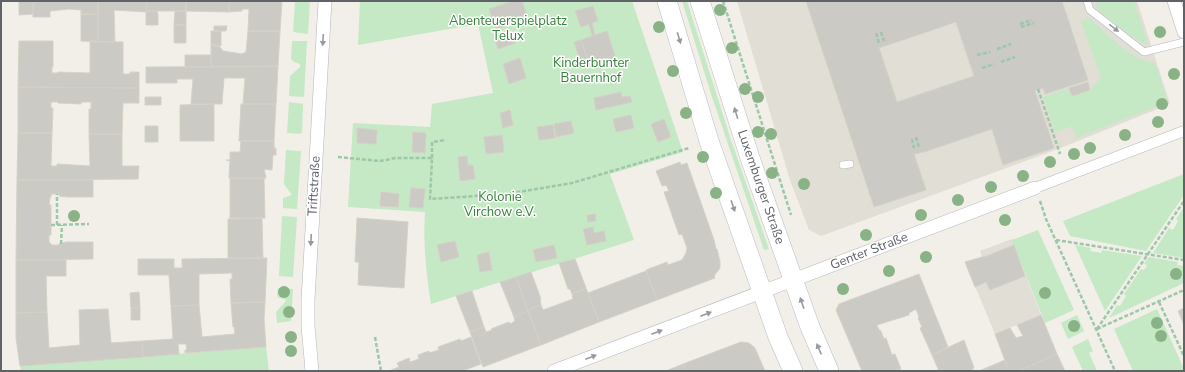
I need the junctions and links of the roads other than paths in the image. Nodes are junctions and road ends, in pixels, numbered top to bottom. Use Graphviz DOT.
graph roads {
  1 [pos="325,1"];
  2 [pos="667,1"];
  3 [pos="700,1"];
  4 [pos="1087,1"];
  5 [pos="1174,1"];
  6 [pos="1184,32"];
  7 [pos="1184,42"];
  8 [pos="1184,131"];
  9 [pos="1035,188"];
  10 [pos="794,280"];
  11 [pos="762,292"];
  12 [pos="312,371"];
  13 [pos="554,371"];
  14 [pos="793,371"];
  15 [pos="829,371"];
  1 -- 12 [label="street, Triftstraße, one-way"];
  2 -- 11 [label="main road, one-way"];
  10 -- 3 [label="main road, Luxemburger Straße, one-way"];
  4 -- 7 [label="lane, one-way"];
  5 -- 6 [label="street"];
  8 -- 9 [label="street, Genter Straße"];
  9 -- 10 [label="street, Genter Straße"];
  10 -- 11 [label="street, Genter Straße"];
  15 -- 10 [label="main road, Luxemburger Straße, one-way"];
  13 -- 11 [label="street, Genter Straße, one-way"];
  11 -- 14 [label="main road"];
}
